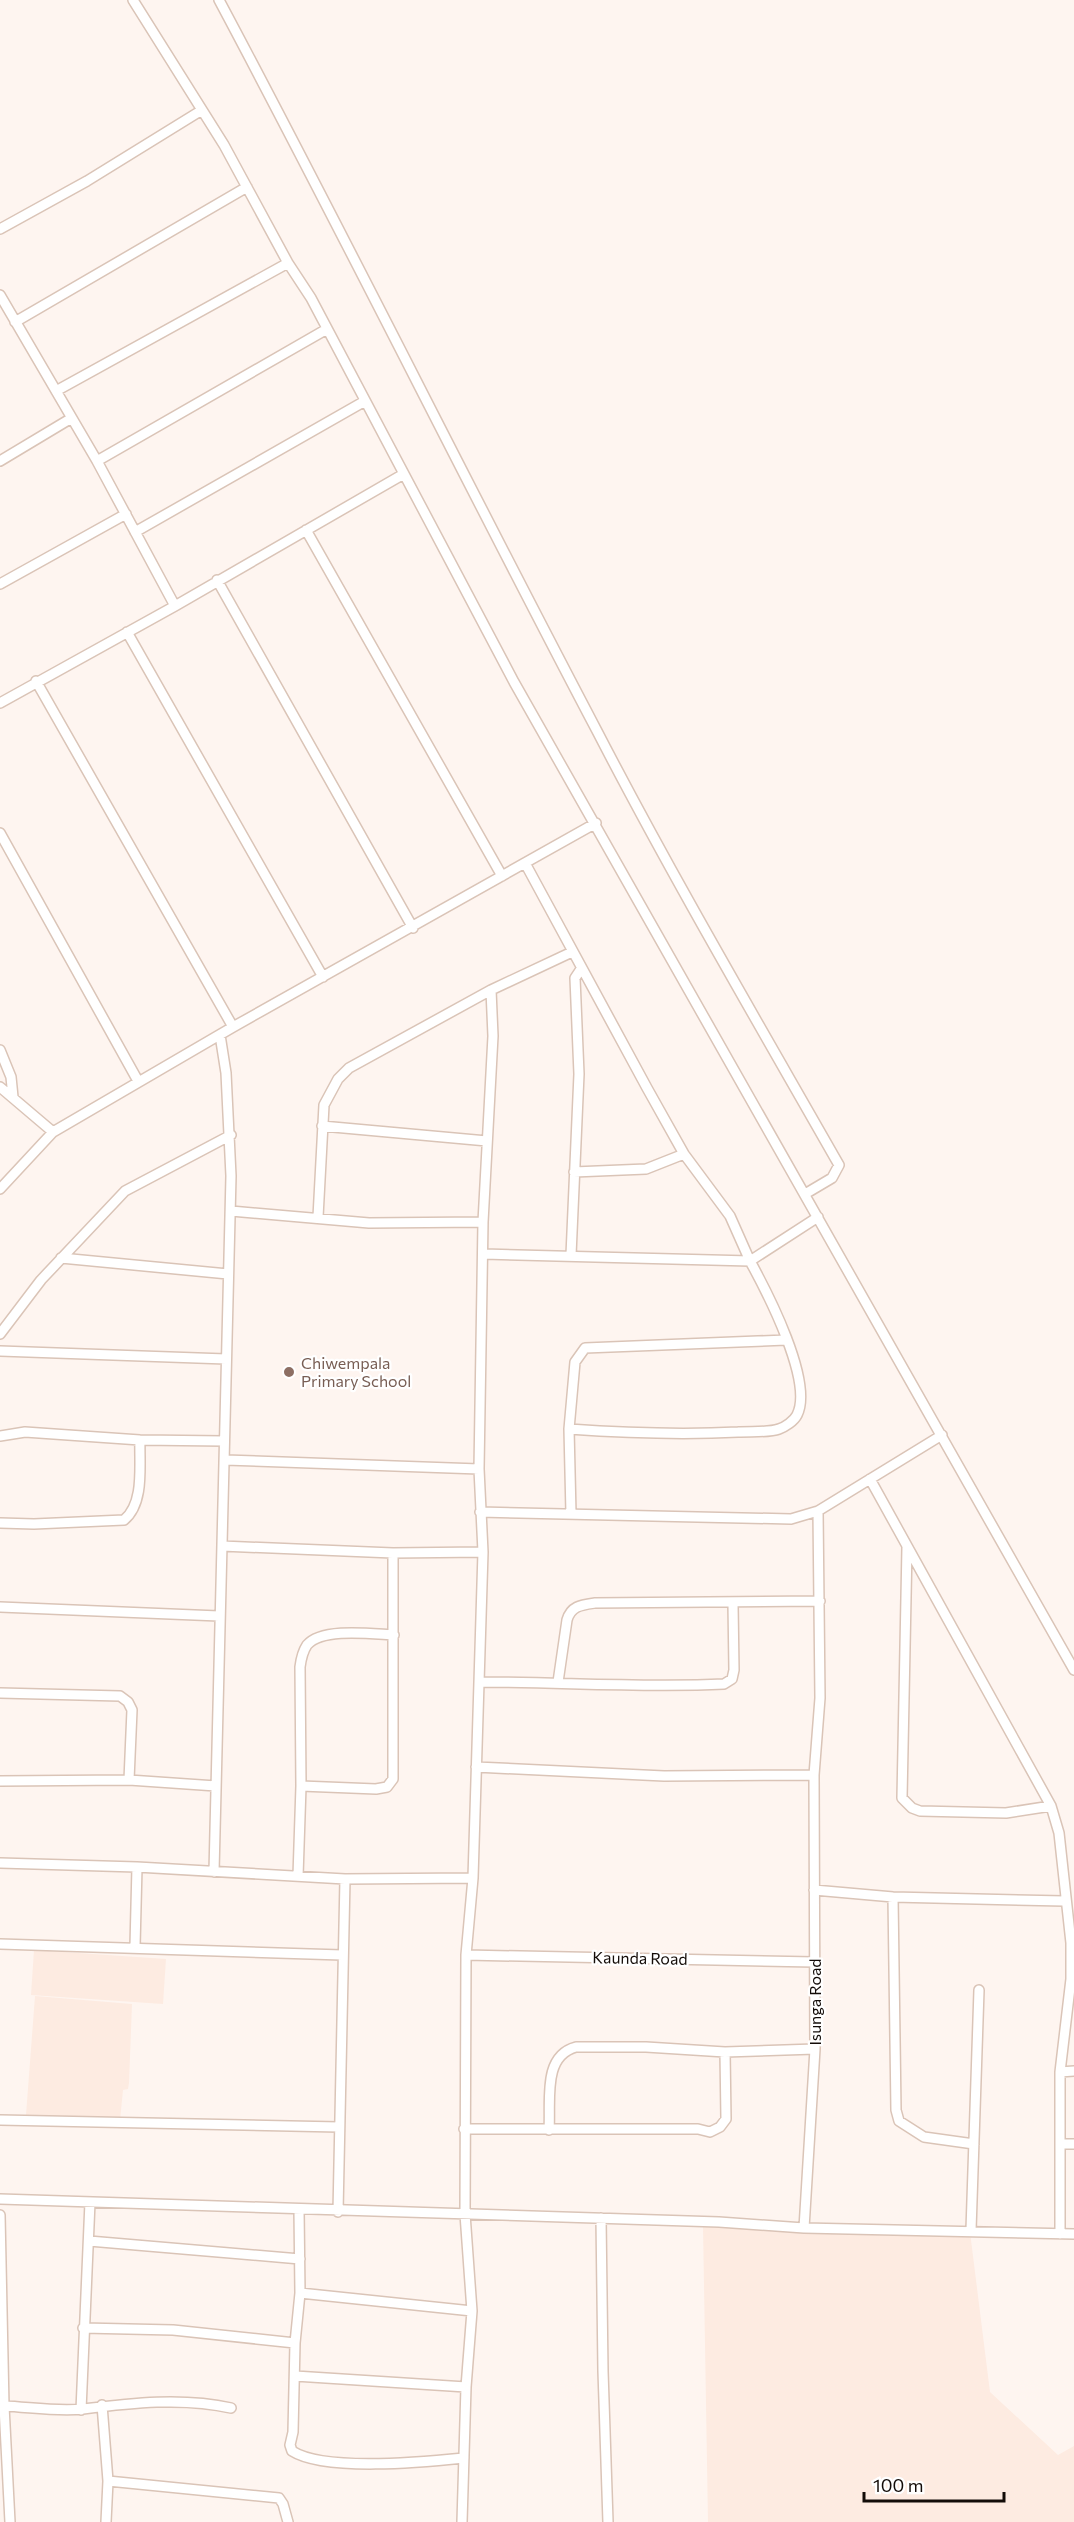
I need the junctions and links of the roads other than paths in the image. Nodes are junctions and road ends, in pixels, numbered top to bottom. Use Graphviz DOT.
graph roads {
  1 [pos="133,0"];
  2 [pos="219,0"];
  3 [pos="202,110"];
  4 [pos="248,187"];
  5 [pos="0,229"];
  6 [pos="288,263"];
  7 [pos="0,295"];
  8 [pos="15,322"];
  9 [pos="327,329"];
  10 [pos="56,391"];
  11 [pos="365,401"];
  12 [pos="70,419"];
  13 [pos="0,461"];
  14 [pos="97,461"];
  15 [pos="402,475"];
  16 [pos="126,514"];
  17 [pos="306,530"];
  18 [pos="135,532"];
  19 [pos="217,580"];
  20 [pos="0,584"];
  21 [pos="175,606"];
  22 [pos="127,632"];
  23 [pos="36,681"];
  24 [pos="0,703"];
  25 [pos="596,823"];
  26 [pos="0,833"];
  27 [pos="525,863"];
  28 [pos="502,876"];
  29 [pos="413,928"];
  30 [pos="572,952"];
  31 [pos="581,969"];
  32 [pos="323,977"];
  33 [pos="491,990"];
  34 [pos="233,1027"];
  35 [pos="220,1035"];
  36 [pos="0,1050"];
  37 [pos="138,1081"];
  38 [pos="0,1087"];
  39 [pos="13,1097"];
  40 [pos="322,1126"];
  41 [pos="53,1132"];
  42 [pos="231,1135"];
  43 [pos="487,1141"];
  44 [pos="684,1154"];
  45 [pos="574,1172"];
  46 [pos="0,1189"];
  47 [pos="805,1194"];
  48 [pos="231,1211"];
  49 [pos="318,1217"];
  50 [pos="818,1217"];
  51 [pos="483,1222"];
  52 [pos="484,1254"];
  53 [pos="571,1255"];
  54 [pos="61,1258"];
  55 [pos="750,1261"];
  56 [pos="228,1274"];
  57 [pos="0,1334"];
  58 [pos="786,1340"];
  59 [pos="0,1351"];
  60 [pos="226,1359"];
  61 [pos="569,1429"];
  62 [pos="942,1435"];
  63 [pos="0,1436"];
  64 [pos="140,1440"];
  65 [pos="224,1441"];
  66 [pos="225,1460"];
  67 [pos="479,1469"];
  68 [pos="870,1479"];
  69 [pos="818,1511"];
  70 [pos="480,1512"];
  71 [pos="571,1514"];
  72 [pos="0,1522"];
  73 [pos="222,1546"];
  74 [pos="907,1547"];
  75 [pos="483,1552"];
  76 [pos="393,1553"];
  77 [pos="820,1601"];
  78 [pos="733,1604"];
  79 [pos="0,1607"];
  80 [pos="219,1616"];
  81 [pos="394,1635"];
  82 [pos="1074,1670"];
  83 [pos="479,1682"];
  84 [pos="558,1682"];
  85 [pos="0,1693"];
  86 [pos="476,1767"];
  87 [pos="814,1775"];
  88 [pos="129,1780"];
  89 [pos="0,1781"];
  90 [pos="216,1786"];
  91 [pos="301,1786"];
  92 [pos="1051,1806"];
  93 [pos="0,1863"];
  94 [pos="137,1867"];
  95 [pos="214,1872"];
  96 [pos="298,1876"];
  97 [pos="473,1878"];
  98 [pos="345,1880"];
  99 [pos="814,1890"];
  100 [pos="893,1897"];
  101 [pos="1064,1901"];
  102 [pos="0,1944"];
  103 [pos="135,1946"];
  104 [pos="342,1955"];
  105 [pos="466,1955"];
  106 [pos="814,1962"];
  107 [pos="1072,1978"];
  108 [pos="979,1990"];
  109 [pos="815,2049"];
  110 [pos="725,2052"];
  111 [pos="1074,2071"];
  112 [pos="1060,2072"];
  113 [pos="0,2120"];
  114 [pos="339,2127"];
  115 [pos="464,2129"];
  116 [pos="549,2130"];
  117 [pos="974,2144"];
  118 [pos="1061,2144"];
  119 [pos="1074,2144"];
  120 [pos="0,2199"];
  121 [pos="90,2202"];
  122 [pos="299,2210"];
  123 [pos="338,2212"];
  124 [pos="465,2214"];
  125 [pos="0,2216"];
  126 [pos="602,2218"];
  127 [pos="804,2228"];
  128 [pos="971,2230"];
  129 [pos="1060,2234"];
  130 [pos="1074,2234"];
  131 [pos="89,2241"];
  132 [pos="300,2259"];
  133 [pos="300,2293"];
  134 [pos="472,2311"];
  135 [pos="83,2328"];
  136 [pos="295,2343"];
  137 [pos="295,2376"];
  138 [pos="466,2387"];
  139 [pos="102,2405"];
  140 [pos="4,2406"];
  141 [pos="231,2408"];
  142 [pos="81,2410"];
  143 [pos="465,2458"];
  144 [pos="108,2481"];
  145 [pos="10,2522"];
  146 [pos="106,2522"];
  147 [pos="288,2522"];
  148 [pos="462,2522"];
  149 [pos="608,2522"];
  1 -- 3 [label="street"];
  2 -- 47 [label="street"];
  3 -- 4 [label="street"];
  3 -- 5 [label="street"];
  4 -- 6 [label="street"];
  4 -- 8 [label="street"];
  6 -- 9 [label="street"];
  6 -- 10 [label="street"];
  7 -- 8 [label="street"];
  8 -- 10 [label="street"];
  9 -- 11 [label="street"];
  9 -- 14 [label="street"];
  10 -- 12 [label="street"];
  11 -- 15 [label="street"];
  11 -- 18 [label="street"];
  12 -- 13 [label="street"];
  12 -- 14 [label="street"];
  14 -- 16 [label="street"];
  15 -- 17 [label="street"];
  15 -- 25 [label="street"];
  16 -- 18 [label="street"];
  16 -- 20 [label="street"];
  17 -- 19 [label="street"];
  17 -- 28 [label="street"];
  18 -- 21 [label="street"];
  19 -- 21 [label="street"];
  19 -- 29 [label="street"];
  21 -- 22 [label="street"];
  22 -- 23 [label="street"];
  22 -- 32 [label="street"];
  23 -- 24 [label="street"];
  23 -- 34 [label="street"];
  25 -- 27 [label="street"];
  25 -- 47 [label="street"];
  26 -- 37 [label="street"];
  27 -- 28 [label="street"];
  27 -- 30 [label="street"];
  28 -- 29 [label="street"];
  29 -- 32 [label="street"];
  30 -- 31 [label="street"];
  30 -- 33 [label="street"];
  31 -- 44 [label="street"];
  31 -- 45 [label="street"];
  32 -- 34 [label="street"];
  33 -- 40 [label="street"];
  33 -- 43 [label="street"];
  34 -- 35 [label="street"];
  35 -- 37 [label="street"];
  35 -- 42 [label="street"];
  36 -- 39 [label="street"];
  37 -- 41 [label="street"];
  38 -- 39 [label="street"];
  39 -- 41 [label="street"];
  40 -- 43 [label="street"];
  40 -- 49 [label="street"];
  41 -- 46 [label="street"];
  42 -- 48 [label="street"];
  42 -- 54 [label="street"];
  43 -- 51 [label="street"];
  44 -- 45 [label="street"];
  44 -- 55 [label="street"];
  45 -- 53 [label="street"];
  47 -- 50 [label="street"];
  48 -- 49 [label="street"];
  48 -- 56 [label="street"];
  49 -- 51 [label="street"];
  50 -- 55 [label="street"];
  50 -- 62 [label="street"];
  51 -- 52 [label="street"];
  52 -- 53 [label="street"];
  52 -- 67 [label="street"];
  53 -- 55 [label="street"];
  54 -- 56 [label="street"];
  54 -- 57 [label="street"];
  55 -- 58 [label="street"];
  56 -- 60 [label="street"];
  58 -- 61 [label="street"];
  58 -- 61 [label="street"];
  59 -- 60 [label="street"];
  60 -- 65 [label="street"];
  61 -- 71 [label="street"];
  62 -- 68 [label="street"];
  62 -- 82 [label="street"];
  63 -- 64 [label="street"];
  64 -- 65 [label="street"];
  64 -- 72 [label="street"];
  65 -- 66 [label="street"];
  66 -- 67 [label="street"];
  66 -- 73 [label="street"];
  67 -- 70 [label="street"];
  68 -- 69 [label="street"];
  68 -- 74 [label="street"];
  69 -- 71 [label="street"];
  69 -- 77 [label="street, Isunga Road"];
  70 -- 71 [label="street"];
  70 -- 75 [label="street"];
  73 -- 76 [label="street"];
  73 -- 80 [label="street"];
  74 -- 92 [label="street"];
  74 -- 92 [label="street"];
  75 -- 76 [label="street"];
  75 -- 83 [label="street"];
  76 -- 81 [label="street"];
  77 -- 78 [label="street"];
  77 -- 87 [label="street, Isunga Road"];
  78 -- 84 [label="street"];
  78 -- 84 [label="street"];
  79 -- 80 [label="street"];
  80 -- 90 [label="street"];
  81 -- 91 [label="street"];
  81 -- 91 [label="street"];
  83 -- 84 [label="street"];
  83 -- 86 [label="street"];
  85 -- 88 [label="street"];
  86 -- 87 [label="street"];
  86 -- 97 [label="street"];
  87 -- 99 [label="street, Isunga Road"];
  88 -- 89 [label="street"];
  88 -- 90 [label="street"];
  90 -- 95 [label="street"];
  91 -- 96 [label="street"];
  92 -- 101 [label="street"];
  93 -- 94 [label="street"];
  94 -- 95 [label="street"];
  94 -- 103 [label="street"];
  95 -- 96 [label="street"];
  96 -- 98 [label="street"];
  97 -- 98 [label="street"];
  97 -- 105 [label="street"];
  98 -- 104 [label="street"];
  99 -- 100 [label="street"];
  99 -- 106 [label="street, Isunga Road"];
  100 -- 101 [label="street"];
  100 -- 117 [label="street"];
  101 -- 107 [label="street"];
  102 -- 103 [label="street"];
  103 -- 104 [label="street"];
  104 -- 114 [label="street"];
  105 -- 106 [label="street, Kaunda Road"];
  105 -- 115 [label="street"];
  106 -- 109 [label="street, Isunga Road"];
  107 -- 112 [label="street"];
  108 -- 117 [label="street"];
  109 -- 110 [label="street"];
  109 -- 127 [label="street, Isunga Road"];
  110 -- 116 [label="street"];
  110 -- 116 [label="street"];
  111 -- 112 [label="street"];
  112 -- 118 [label="street"];
  113 -- 114 [label="street"];
  114 -- 123 [label="street"];
  115 -- 116 [label="street"];
  115 -- 124 [label="street"];
  117 -- 128 [label="street"];
  118 -- 119 [label="street"];
  118 -- 129 [label="street"];
  120 -- 121 [label="street"];
  121 -- 122 [label="street"];
  121 -- 131 [label="street"];
  122 -- 123 [label="street"];
  122 -- 132 [label="street"];
  123 -- 124 [label="street"];
  124 -- 126 [label="street"];
  124 -- 134 [label="street"];
  125 -- 140 [label="street"];
  126 -- 127 [label="street"];
  126 -- 149 [label="street"];
  127 -- 128 [label="street"];
  128 -- 129 [label="street"];
  129 -- 130 [label="street"];
  131 -- 132 [label="street"];
  131 -- 135 [label="street"];
  132 -- 133 [label="street"];
  133 -- 134 [label="street"];
  133 -- 136 [label="street"];
  134 -- 138 [label="street"];
  135 -- 136 [label="street"];
  135 -- 142 [label="street"];
  136 -- 137 [label="street"];
  137 -- 138 [label="street"];
  137 -- 143 [label="street"];
  138 -- 143 [label="street"];
  139 -- 141 [label="street"];
  139 -- 142 [label="street"];
  139 -- 144 [label="street"];
  140 -- 142 [label="street"];
  140 -- 145 [label="street"];
  143 -- 148 [label="street"];
  144 -- 146 [label="street"];
  144 -- 147 [label="street"];
}
